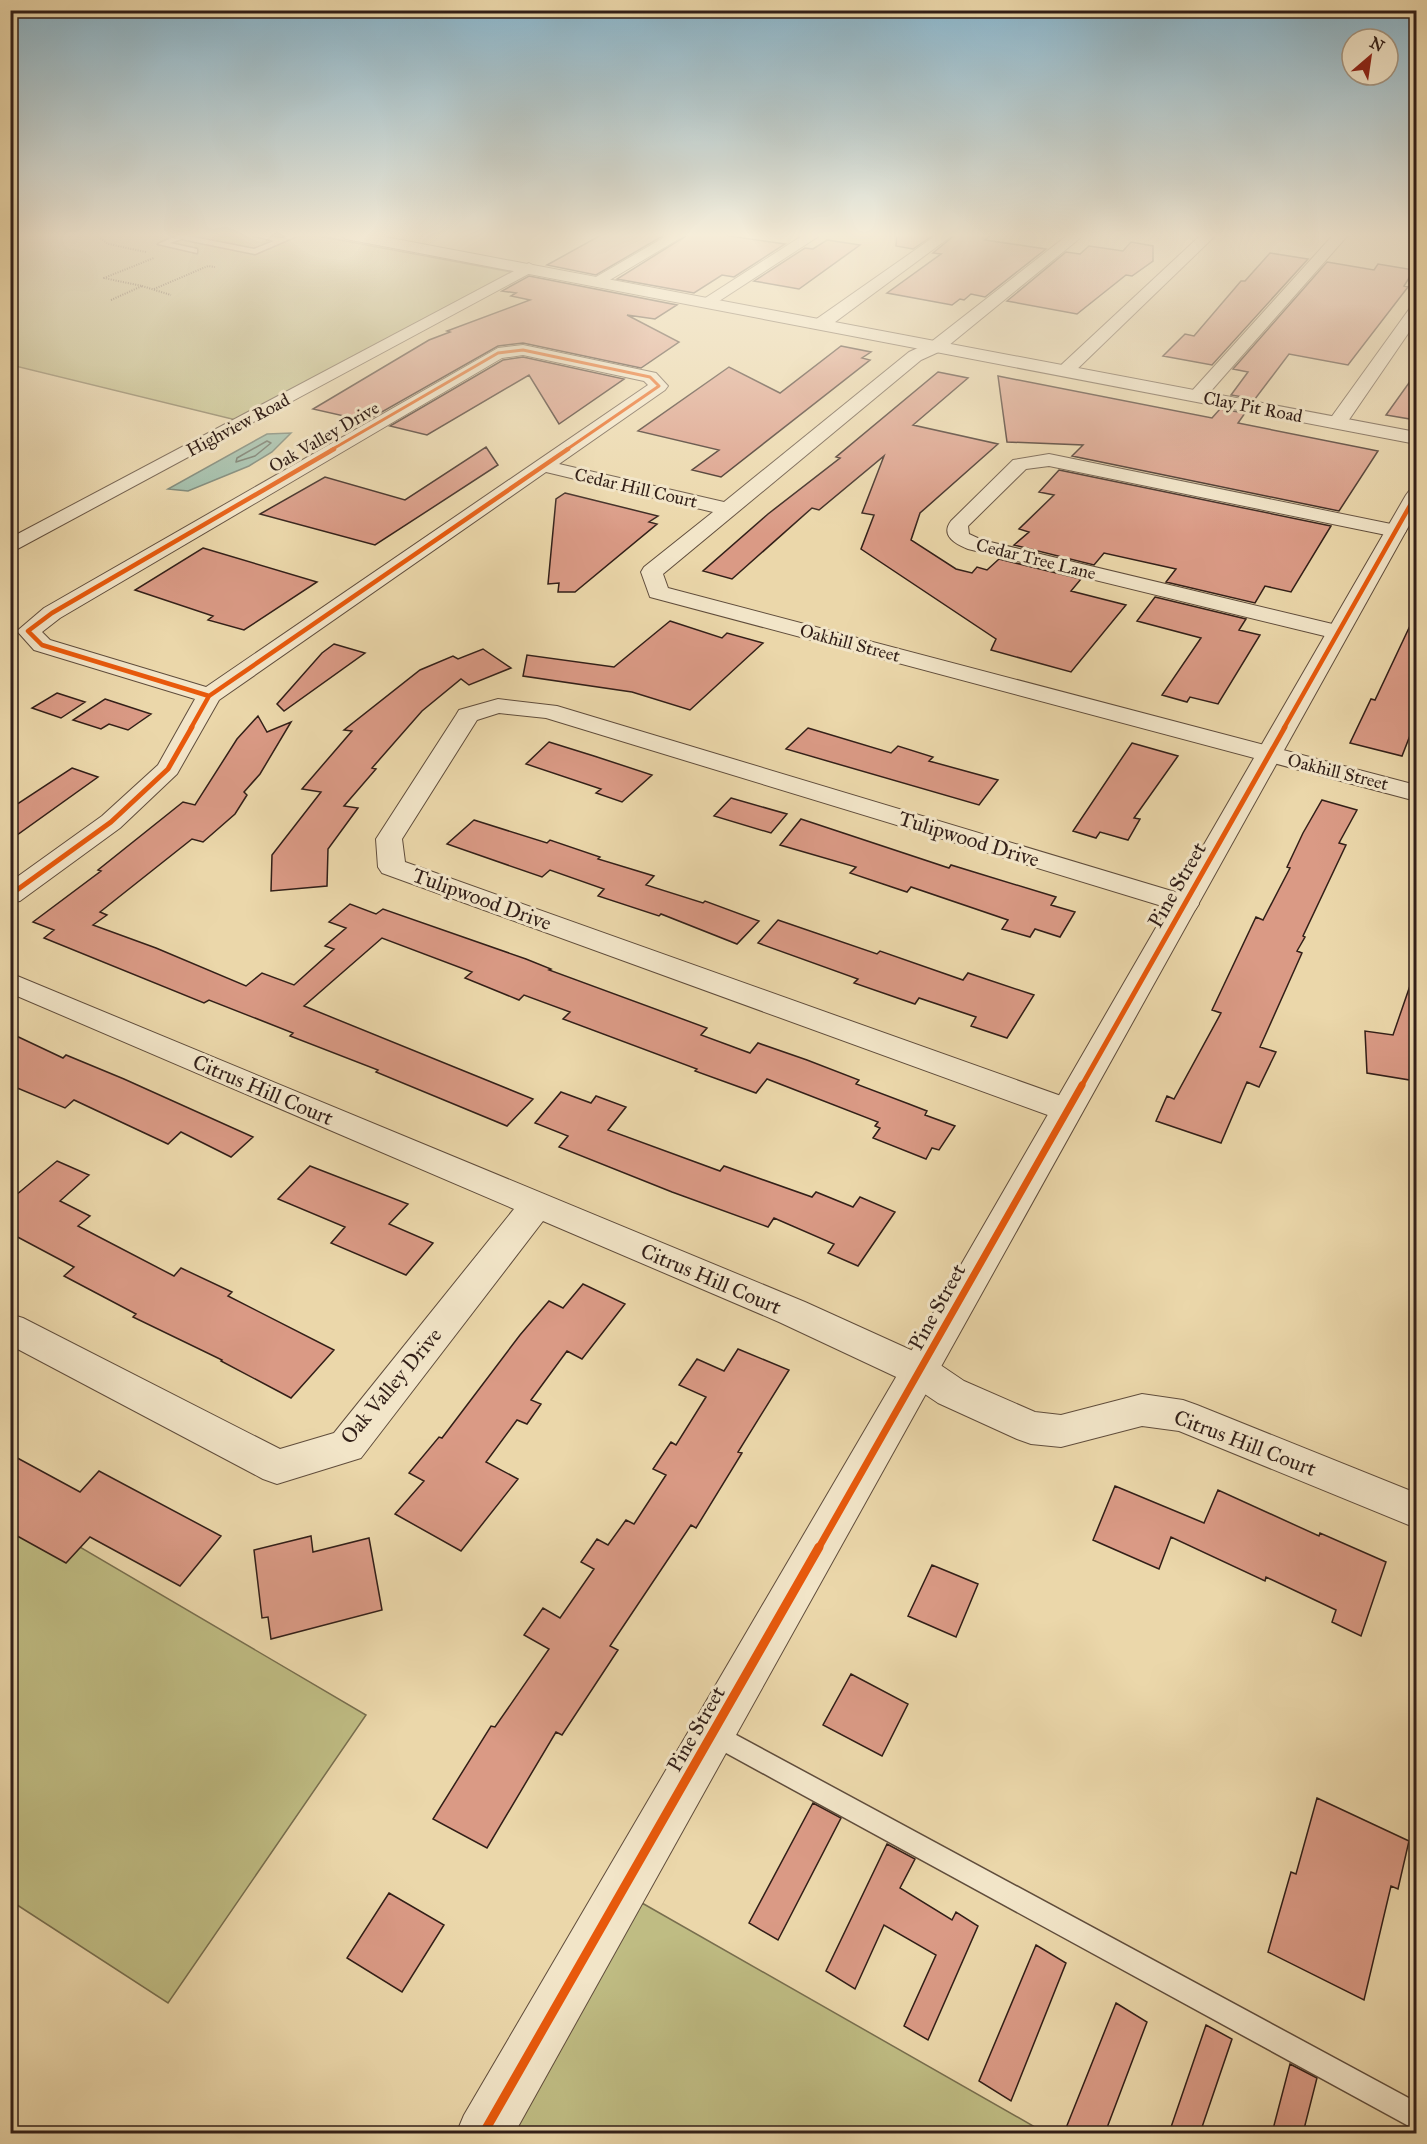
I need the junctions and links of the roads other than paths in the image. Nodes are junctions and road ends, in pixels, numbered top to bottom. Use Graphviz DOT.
graph roads {
  1 [pos="407,334"];
  2 [pos="874,334"];
  3 [pos="953,334"];
  4 [pos="1104,334"];
  5 [pos="1252,334"];
  6 [pos="1400,334"];
  7 [pos="938,346"];
  8 [pos="1065,371"];
  9 [pos="1197,396"];
  10 [pos="1336,423"];
  11 [pos="1416,438"];
  12 [pos="544,466"];
  13 [pos="1416,495"];
  14 [pos="727,509"];
  15 [pos="1396,531"];
  16 [pos="10,548"];
  17 [pos="1337,632"];
  18 [pos="208,696"];
  19 [pos="1271,755"];
  20 [pos="1416,793"];
  21 [pos="10,895"];
  22 [pos="1185,904"];
  23 [pos="10,982"];
  24 [pos="1067,1110"];
  25 [pos="536,1206"];
  26 [pos="10,1328"];
  27 [pos="920,1371"];
  28 [pos="1416,1511"];
  29 [pos="713,1733"];
  30 [pos="1416,2117"];
  31 [pos="483,2133"];
  1 -- 16 [label="street, Highview Road"];
  2 -- 7 [label="street, Clay Pit Road"];
  3 -- 7 [label="street, Oakhill Street"];
  4 -- 8 [label="street"];
  5 -- 9 [label="street"];
  6 -- 10 [label="street"];
  7 -- 8 [label="street, Clay Pit Road"];
  7 -- 14 [label="street, Oakhill Street"];
  8 -- 9 [label="street, Clay Pit Road"];
  9 -- 10 [label="street, Clay Pit Road"];
  10 -- 11 [label="street, Clay Pit Road"];
  12 -- 14 [label="street, Cedar Hill Court"];
  12 -- 18 [label="street, Oak Valley Drive"];
  12 -- 18 [label="street, Oak Valley Drive"];
  13 -- 15 [label="street, Pine Street"];
  14 -- 19 [label="street, Oakhill Street"];
  15 -- 17 [label="street, Pine Street"];
  15 -- 17 [label="street, Cedar Tree Lane"];
  17 -- 19 [label="street, Pine Street"];
  18 -- 21 [label="street, Oak Valley Drive"];
  19 -- 20 [label="street, Oakhill Street"];
  19 -- 22 [label="street, Pine Street"];
  22 -- 24 [label="street, Pine Street"];
  22 -- 24 [label="street, Tulipwood Drive"];
  23 -- 25 [label="street, Citrus Hill Court"];
  24 -- 27 [label="street, Pine Street"];
  25 -- 26 [label="street, Oak Valley Drive"];
  25 -- 27 [label="street, Citrus Hill Court"];
  27 -- 28 [label="street, Citrus Hill Court"];
  27 -- 29 [label="street, Pine Street"];
  29 -- 30 [label="lane"];
  29 -- 31 [label="street, Pine Street"];
}
